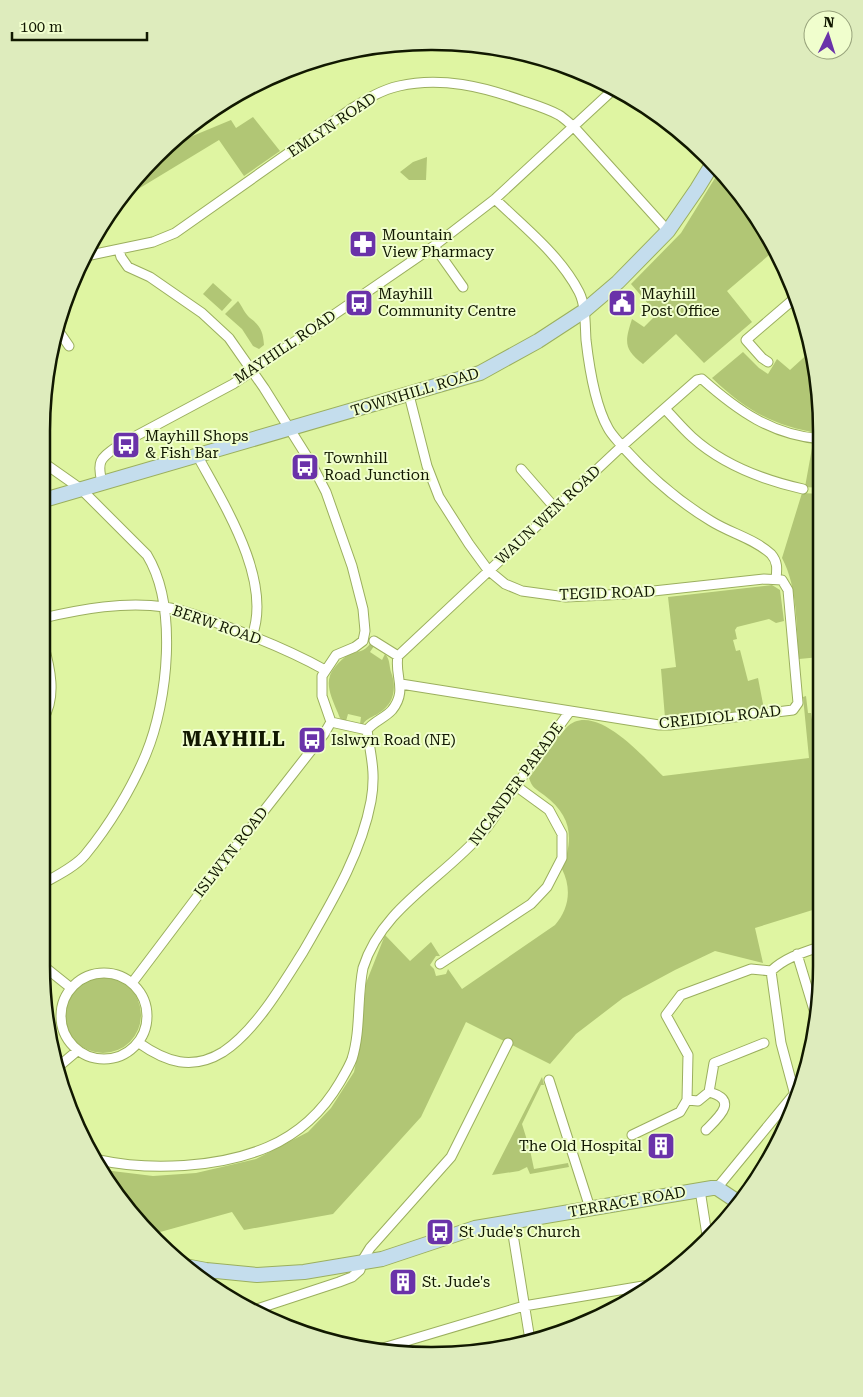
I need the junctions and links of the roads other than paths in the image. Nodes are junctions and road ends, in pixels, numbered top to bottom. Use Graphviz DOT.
graph roads {
  1 [pos="609,94"];
  2 [pos="574,127"];
  3 [pos="709,170"];
  4 [pos="495,199"];
  5 [pos="668,232"];
  6 [pos="434,246"];
  7 [pos="119,250"];
  8 [pos="94,255"];
  9 [pos="463,287"];
  10 [pos="791,303"];
  11 [pos="584,311"];
  12 [pos="62,336"];
  13 [pos="69,346"];
  14 [pos="768,362"];
  15 [pos="252,370"];
  16 [pos="409,395"];
  17 [pos="665,409"];
  18 [pos="289,429"];
  19 [pos="813,438"];
  20 [pos="622,446"];
  21 [pos="197,455"];
  22 [pos="50,467"];
  23 [pos="521,469"];
  24 [pos="102,482"];
  25 [pos="81,489"];
  26 [pos="803,489"];
  27 [pos="50,498"];
  28 [pos="555,508"];
  29 [pos="488,570"];
  30 [pos="776,579"];
  31 [pos="165,608"];
  32 [pos="50,616"];
  33 [pos="252,636"];
  34 [pos="374,641"];
  35 [pos="398,656"];
  36 [pos="325,670"];
  37 [pos="401,684"];
  38 [pos="570,711"];
  39 [pos="331,722"];
  40 [pos="367,730"];
  41 [pos="516,786"];
  42 [pos="50,880"];
  43 [pos="813,950"];
  44 [pos="796,954"];
  45 [pos="440,964"];
  46 [pos="50,971"];
  47 [pos="771,971"];
  48 [pos="132,983"];
  49 [pos="71,988"];
  50 [pos="811,1000"];
  51 [pos="139,1043"];
  52 [pos="508,1043"];
  53 [pos="764,1043"];
  54 [pos="77,1051"];
  55 [pos="63,1063"];
  56 [pos="549,1080"];
  57 [pos="793,1088"];
  58 [pos="709,1092"];
  59 [pos="687,1100"];
  60 [pos="785,1107"];
  61 [pos="706,1130"];
  62 [pos="632,1135"];
  63 [pos="104,1161"];
  64 [pos="717,1188"];
  65 [pos="700,1190"];
  66 [pos="733,1199"];
  67 [pos="590,1208"];
  68 [pos="511,1222"];
  69 [pos="706,1230"];
  70 [pos="362,1261"];
  71 [pos="205,1272"];
  72 [pos="636,1287"];
  73 [pos="524,1306"];
  74 [pos="262,1307"];
  75 [pos="529,1334"];
  76 [pos="393,1345"];
  1 -- 2 [label="street, MAYHILL ROAD"];
  2 -- 4 [label="street, MAYHILL ROAD"];
  2 -- 5 [label="street, EMLYN ROAD"];
  2 -- 7 [label="street, EMLYN ROAD"];
  3 -- 5 [label="street, TOWNHILL ROAD"];
  4 -- 6 [label="street, MAYHILL ROAD"];
  4 -- 11 [label="street"];
  5 -- 11 [label="street, TOWNHILL ROAD"];
  6 -- 9 [label="street"];
  6 -- 15 [label="street, MAYHILL ROAD"];
  7 -- 8 [label="street, EMLYN ROAD"];
  7 -- 15 [label="street"];
  10 -- 14 [label="street"];
  11 -- 16 [label="street, TOWNHILL ROAD"];
  11 -- 20 [label="street"];
  12 -- 13 [label="street"];
  15 -- 18 [label="street"];
  15 -- 24 [label="street, MAYHILL ROAD"];
  16 -- 18 [label="street, TOWNHILL ROAD"];
  16 -- 29 [label="street, TEGID ROAD"];
  17 -- 19 [label="street, WAUN WEN ROAD"];
  17 -- 20 [label="street, WAUN WEN ROAD"];
  17 -- 26 [label="street"];
  18 -- 21 [label="street, TOWNHILL ROAD"];
  18 -- 36 [label="street"];
  20 -- 28 [label="street, WAUN WEN ROAD"];
  20 -- 30 [label="street"];
  21 -- 24 [label="street, TOWNHILL ROAD"];
  21 -- 33 [label="street"];
  22 -- 25 [label="street"];
  23 -- 28 [label="street"];
  24 -- 25 [label="street, TOWNHILL ROAD"];
  25 -- 27 [label="street, TOWNHILL ROAD"];
  25 -- 31 [label="street"];
  28 -- 29 [label="street, WAUN WEN ROAD"];
  29 -- 30 [label="street, TEGID ROAD"];
  29 -- 35 [label="street, WAUN WEN ROAD"];
  30 -- 38 [label="street, CREIDIOL ROAD"];
  31 -- 32 [label="street, BERW ROAD"];
  31 -- 33 [label="street, BERW ROAD"];
  31 -- 42 [label="street"];
  33 -- 36 [label="street, BERW ROAD"];
  34 -- 35 [label="street"];
  35 -- 37 [label="street"];
  36 -- 39 [label="street"];
  37 -- 38 [label="street, CREIDIOL ROAD"];
  37 -- 40 [label="street"];
  38 -- 41 [label="street, NICANDER PARADE"];
  39 -- 40 [label="street"];
  39 -- 48 [label="street, ISLWYN ROAD"];
  40 -- 51 [label="street"];
  41 -- 45 [label="street"];
  41 -- 63 [label="street, NICANDER PARADE"];
  43 -- 44 [label="street"];
  44 -- 47 [label="street"];
  44 -- 50 [label="street"];
  46 -- 49 [label="street"];
  47 -- 57 [label="street"];
  47 -- 59 [label="street"];
  48 -- 49 [label="street"];
  48 -- 51 [label="street"];
  49 -- 54 [label="street"];
  51 -- 54 [label="street"];
  52 -- 70 [label="street"];
  53 -- 58 [label="street"];
  54 -- 55 [label="street"];
  56 -- 67 [label="street"];
  58 -- 59 [label="street"];
  58 -- 61 [label="street"];
  59 -- 62 [label="street"];
  60 -- 64 [label="street"];
  64 -- 65 [label="street, TERRACE ROAD"];
  64 -- 66 [label="street"];
  65 -- 67 [label="street, TERRACE ROAD"];
  65 -- 69 [label="street"];
  67 -- 68 [label="street, TERRACE ROAD"];
  68 -- 70 [label="street, TERRACE ROAD"];
  68 -- 73 [label="street"];
  70 -- 71 [label="street, TERRACE ROAD"];
  70 -- 74 [label="street"];
  72 -- 73 [label="street"];
  73 -- 75 [label="street"];
  73 -- 76 [label="street"];
}
